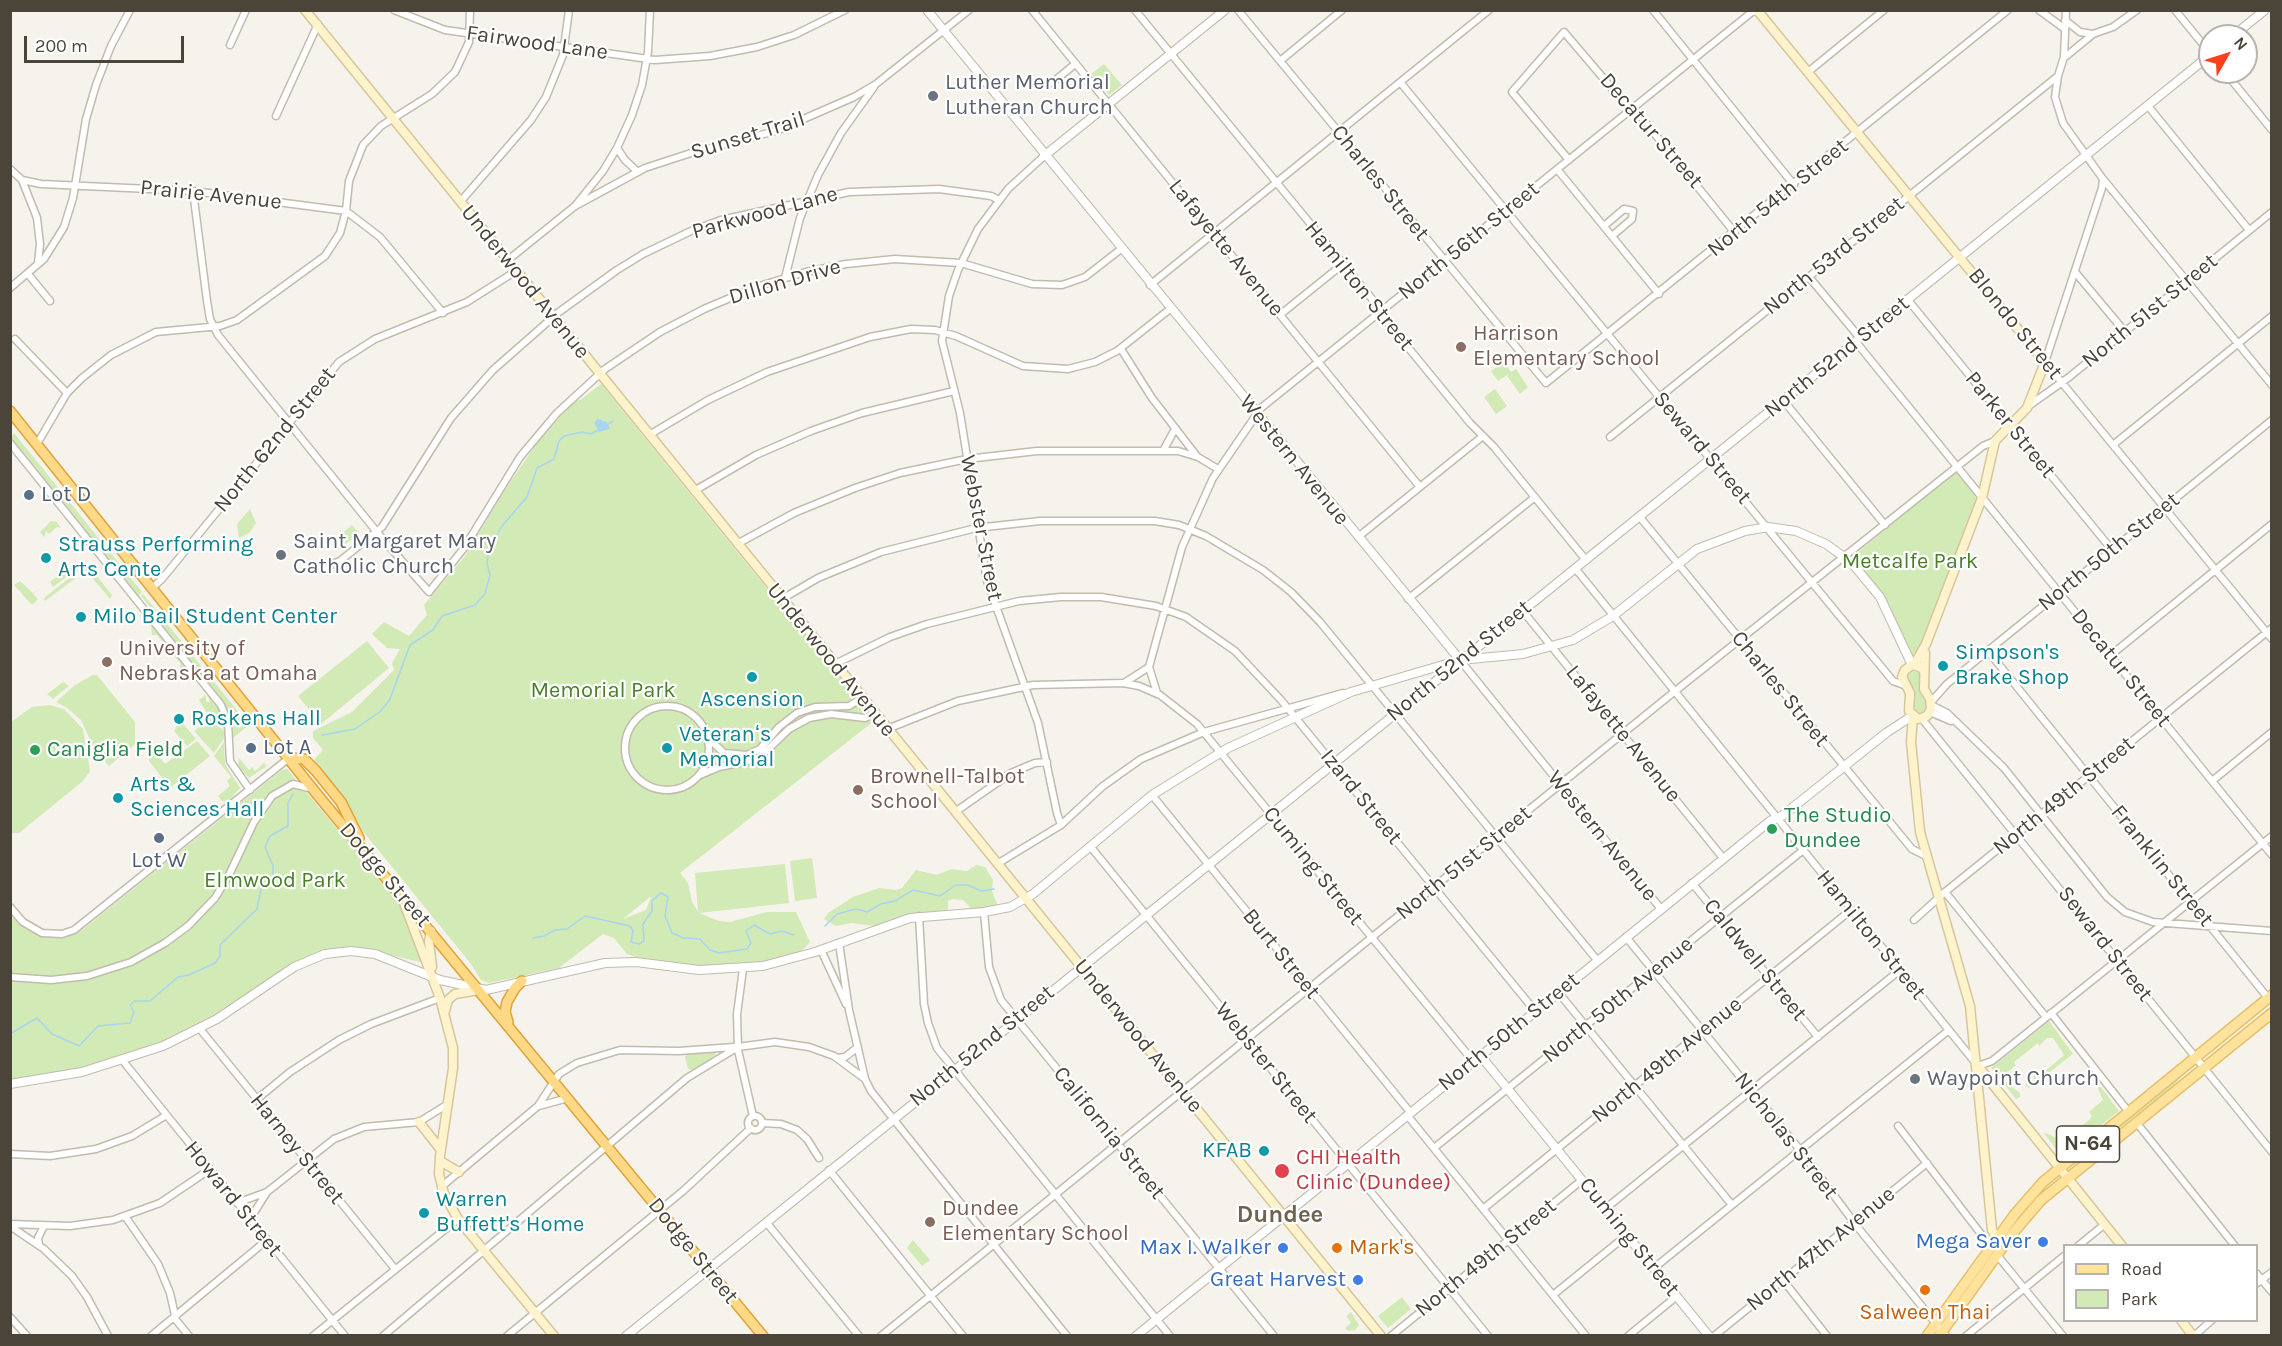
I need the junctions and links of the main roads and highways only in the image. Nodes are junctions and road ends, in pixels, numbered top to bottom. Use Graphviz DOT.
graph roads {
  1 [pos="305,10"];
  2 [pos="1758,11"];
  3 [pos="10,411"];
  4 [pos="1926,644"];
  5 [pos="1909,669"];
  6 [pos="1924,671"];
  7 [pos="1924,713"];
  8 [pos="289,758"];
  9 [pos="367,854"];
  10 [pos="399,892"];
  11 [pos="431,931"];
  12 [pos="432,977"];
  13 [pos="522,981"];
  14 [pos="479,990"];
  15 [pos="2270,997"];
  16 [pos="2271,1013"];
  17 [pos="446,1018"];
  18 [pos="512,1030"];
  19 [pos="1978,1066"];
  20 [pos="419,1122"];
  21 [pos="441,1150"];
  22 [pos="440,1161"];
  23 [pos="2060,1167"];
  24 [pos="459,1172"];
  25 [pos="2067,1177"];
  26 [pos="2121,1244"];
  27 [pos="1995,1247"];
  28 [pos="2183,1322"];
  29 [pos="1940,1331"];
  30 [pos="758,1334"];
  31 [pos="554,1335"];
  32 [pos="1381,1335"];
  33 [pos="1927,1335"];
  34 [pos="2193,1335"];
  1 -- 32 [label="main road, Underwood Avenue"];
  2 -- 4 [label="main road, Blondo Street"];
  3 -- 8 [label="highway, Dodge Street"];
  4 -- 5 [label="main road"];
  4 -- 6 [label="main road"];
  5 -- 6 [label="main road"];
  5 -- 7 [label="main road"];
  6 -- 7 [label="main road"];
  7 -- 19 [label="main road"];
  8 -- 9 [label="highway, Dodge Street"];
  8 -- 9 [label="highway"];
  9 -- 10 [label="highway, Dodge Street"];
  10 -- 11 [label="highway, Dodge Street"];
  10 -- 12 [label="main road"];
  11 -- 12 [label="main road"];
  11 -- 14 [label="highway, Dodge Street"];
  12 -- 17 [label="main road"];
  13 -- 18 [label="highway"];
  14 -- 17 [label="main road"];
  14 -- 18 [label="highway, Dodge Street"];
  15 -- 23 [label="main road, N-64"];
  16 -- 25 [label="main road, N-64"];
  17 -- 21 [label="main road"];
  18 -- 30 [label="highway, Dodge Street"];
  19 -- 23 [label="main road, Hamilton Street"];
  19 -- 27 [label="main road"];
  20 -- 21 [label="main road"];
  21 -- 22 [label="main road"];
  22 -- 24 [label="main road"];
  22 -- 31 [label="main road"];
  23 -- 25 [label="main road, Hamilton Street"];
  23 -- 27 [label="main road, N-64"];
  25 -- 26 [label="main road, Hamilton Street"];
  25 -- 27 [label="main road, N-64"];
  27 -- 29 [label="main road, N-64"];
  28 -- 34 [label="main road"];
  29 -- 33 [label="main road, N-64"];
}
